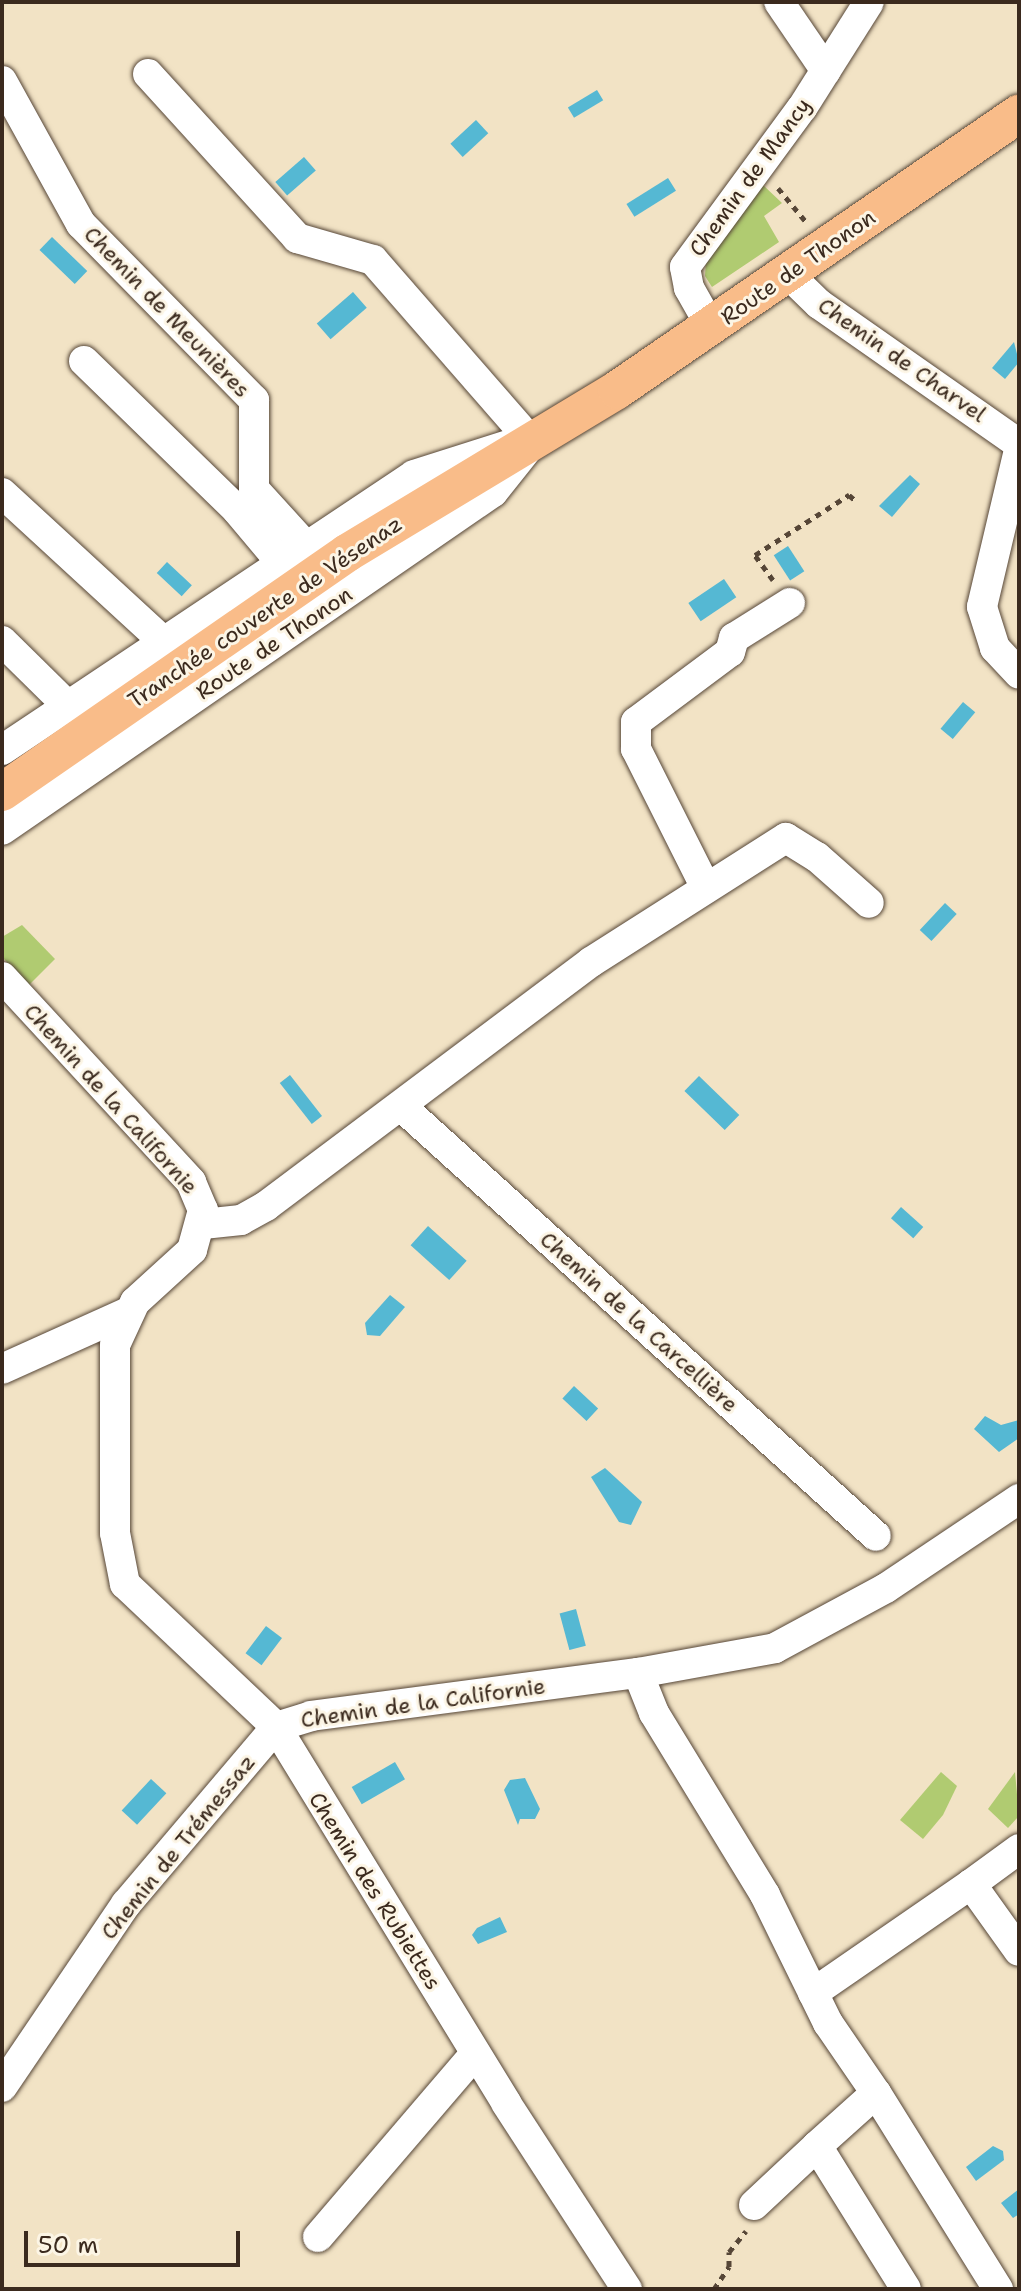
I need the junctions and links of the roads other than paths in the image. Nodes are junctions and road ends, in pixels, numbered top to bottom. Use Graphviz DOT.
graph roads {
  1 [pos="779,2"];
  2 [pos="869,2"];
  3 [pos="826,71"];
  4 [pos="148,74"];
  5 [pos="2,81"];
  6 [pos="1019,114"];
  7 [pos="788,274"];
  8 [pos="711,327"];
  9 [pos="84,361"];
  10 [pos="532,442"];
  11 [pos="1019,444"];
  12 [pos="1019,450"];
  13 [pos="2,493"];
  14 [pos="291,552"];
  15 [pos="790,603"];
  16 [pos="2,641"];
  17 [pos="163,641"];
  18 [pos="1019,674"];
  19 [pos="68,706"];
  20 [pos="2,750"];
  21 [pos="2,792"];
  22 [pos="2,830"];
  23 [pos="706,888"];
  24 [pos="869,903"];
  25 [pos="2,977"];
  26 [pos="402,1107"];
  27 [pos="203,1224"];
  28 [pos="126,1313"];
  29 [pos="2,1369"];
  30 [pos="1019,1499"];
  31 [pos="876,1536"];
  32 [pos="638,1673"];
  33 [pos="276,1727"];
  34 [pos="1019,1849"];
  35 [pos="971,1884"];
  36 [pos="1019,1951"];
  37 [pos="813,1993"];
  38 [pos="475,2054"];
  39 [pos="2,2087"];
  40 [pos="876,2093"];
  41 [pos="817,2146"];
  42 [pos="754,2205"];
  43 [pos="318,2237"];
  44 [pos="627,2289"];
  45 [pos="906,2289"];
  46 [pos="998,2289"];
  1 -- 3 [label="street"];
  2 -- 3 [label="street, Chemin de Mancy"];
  3 -- 8 [label="street, Chemin de Mancy"];
  4 -- 10 [label="street"];
  5 -- 14 [label="street, Chemin de Meunières"];
  6 -- 7 [label="main road, Route de Thonon"];
  7 -- 8 [label="main road, Route de Thonon"];
  7 -- 11 [label="street, Chemin de Charvel"];
  8 -- 10 [label="main road, Route de Thonon"];
  9 -- 14 [label="street"];
  10 -- 14 [label="street, Route de Thonon"];
  10 -- 21 [label="main road, Tranchée couverte de Vésenaz"];
  10 -- 22 [label="street, Route de Thonon"];
  12 -- 18 [label="street"];
  13 -- 17 [label="street"];
  14 -- 17 [label="street, Route de Thonon"];
  15 -- 23 [label="street"];
  16 -- 19 [label="street"];
  17 -- 19 [label="street, Route de Thonon"];
  19 -- 20 [label="street, Route de Thonon"];
  23 -- 24 [label="street"];
  23 -- 26 [label="street"];
  25 -- 27 [label="street, Chemin de la Californie"];
  26 -- 27 [label="street"];
  26 -- 31 [label="street, Chemin de la Carcellière"];
  27 -- 28 [label="street, Chemin de la Californie"];
  28 -- 29 [label="street"];
  28 -- 33 [label="street, Chemin de la Californie"];
  30 -- 32 [label="street, Chemin de la Californie"];
  32 -- 33 [label="street, Chemin de la Californie"];
  32 -- 37 [label="street"];
  33 -- 38 [label="street, Chemin des Rubiettes"];
  33 -- 39 [label="street, Chemin de Trémessaz"];
  34 -- 35 [label="street"];
  35 -- 36 [label="street"];
  35 -- 37 [label="street"];
  37 -- 40 [label="street"];
  38 -- 43 [label="street"];
  38 -- 44 [label="street, Chemin des Rubiettes"];
  40 -- 41 [label="street"];
  40 -- 46 [label="street"];
  41 -- 42 [label="street"];
  41 -- 45 [label="street"];
}
